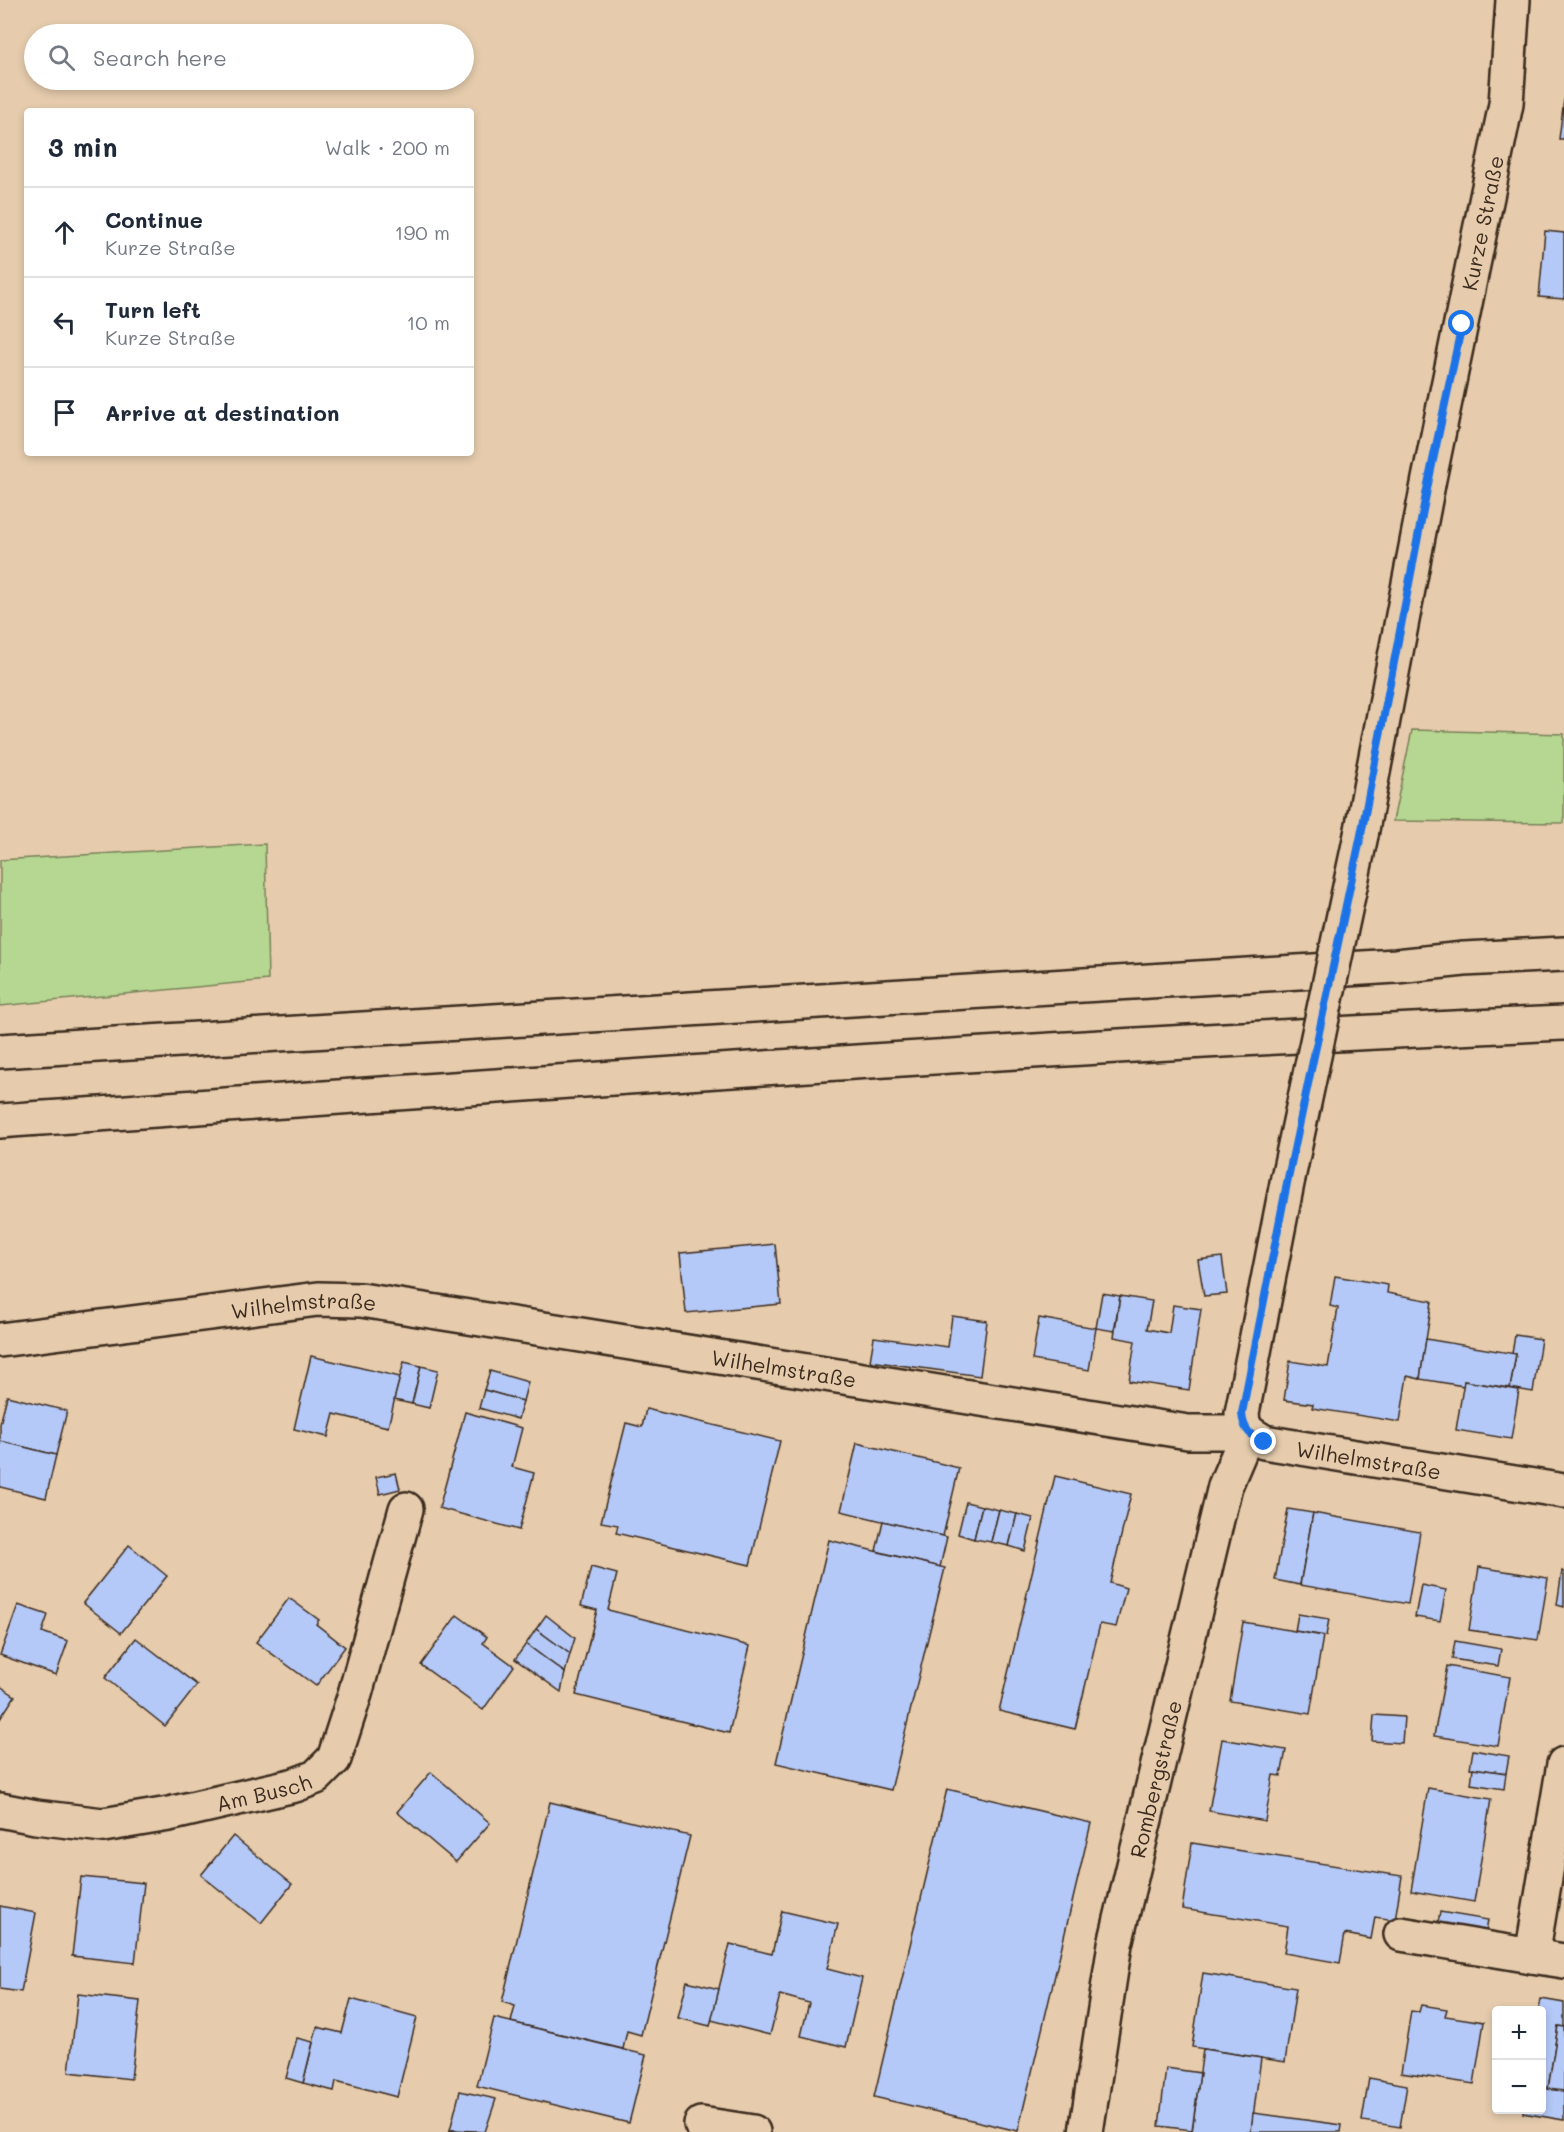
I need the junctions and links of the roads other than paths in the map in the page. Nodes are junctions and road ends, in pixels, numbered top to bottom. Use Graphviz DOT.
graph roads {
  1 [pos="1513,0"];
  2 [pos="1564,954"];
  3 [pos="1564,1023"];
  4 [pos="0,1051"];
  5 [pos="0,1121"];
  6 [pos="0,1340"];
  7 [pos="1248,1432"];
  8 [pos="1564,1491"];
  9 [pos="406,1509"];
  10 [pos="1564,1764"];
  11 [pos="0,1810"];
  12 [pos="1401,1934"];
  13 [pos="1532,1956"];
  14 [pos="1564,1961"];
  15 [pos="701,2124"];
  16 [pos="753,2132"];
  17 [pos="1086,2132"];
  1 -- 7 [label="main road, Kurze Straße, bridge"];
  2 -- 4 [label="main road"];
  3 -- 5 [label="main road"];
  6 -- 7 [label="main road, Wilhelmstraße"];
  7 -- 8 [label="main road, Wilhelmstraße"];
  7 -- 17 [label="main road, Rombergstraße"];
  9 -- 11 [label="main road, Am Busch"];
  10 -- 13 [label="main road"];
  12 -- 13 [label="main road"];
  13 -- 14 [label="main road"];
  15 -- 16 [label="main road"];
}
